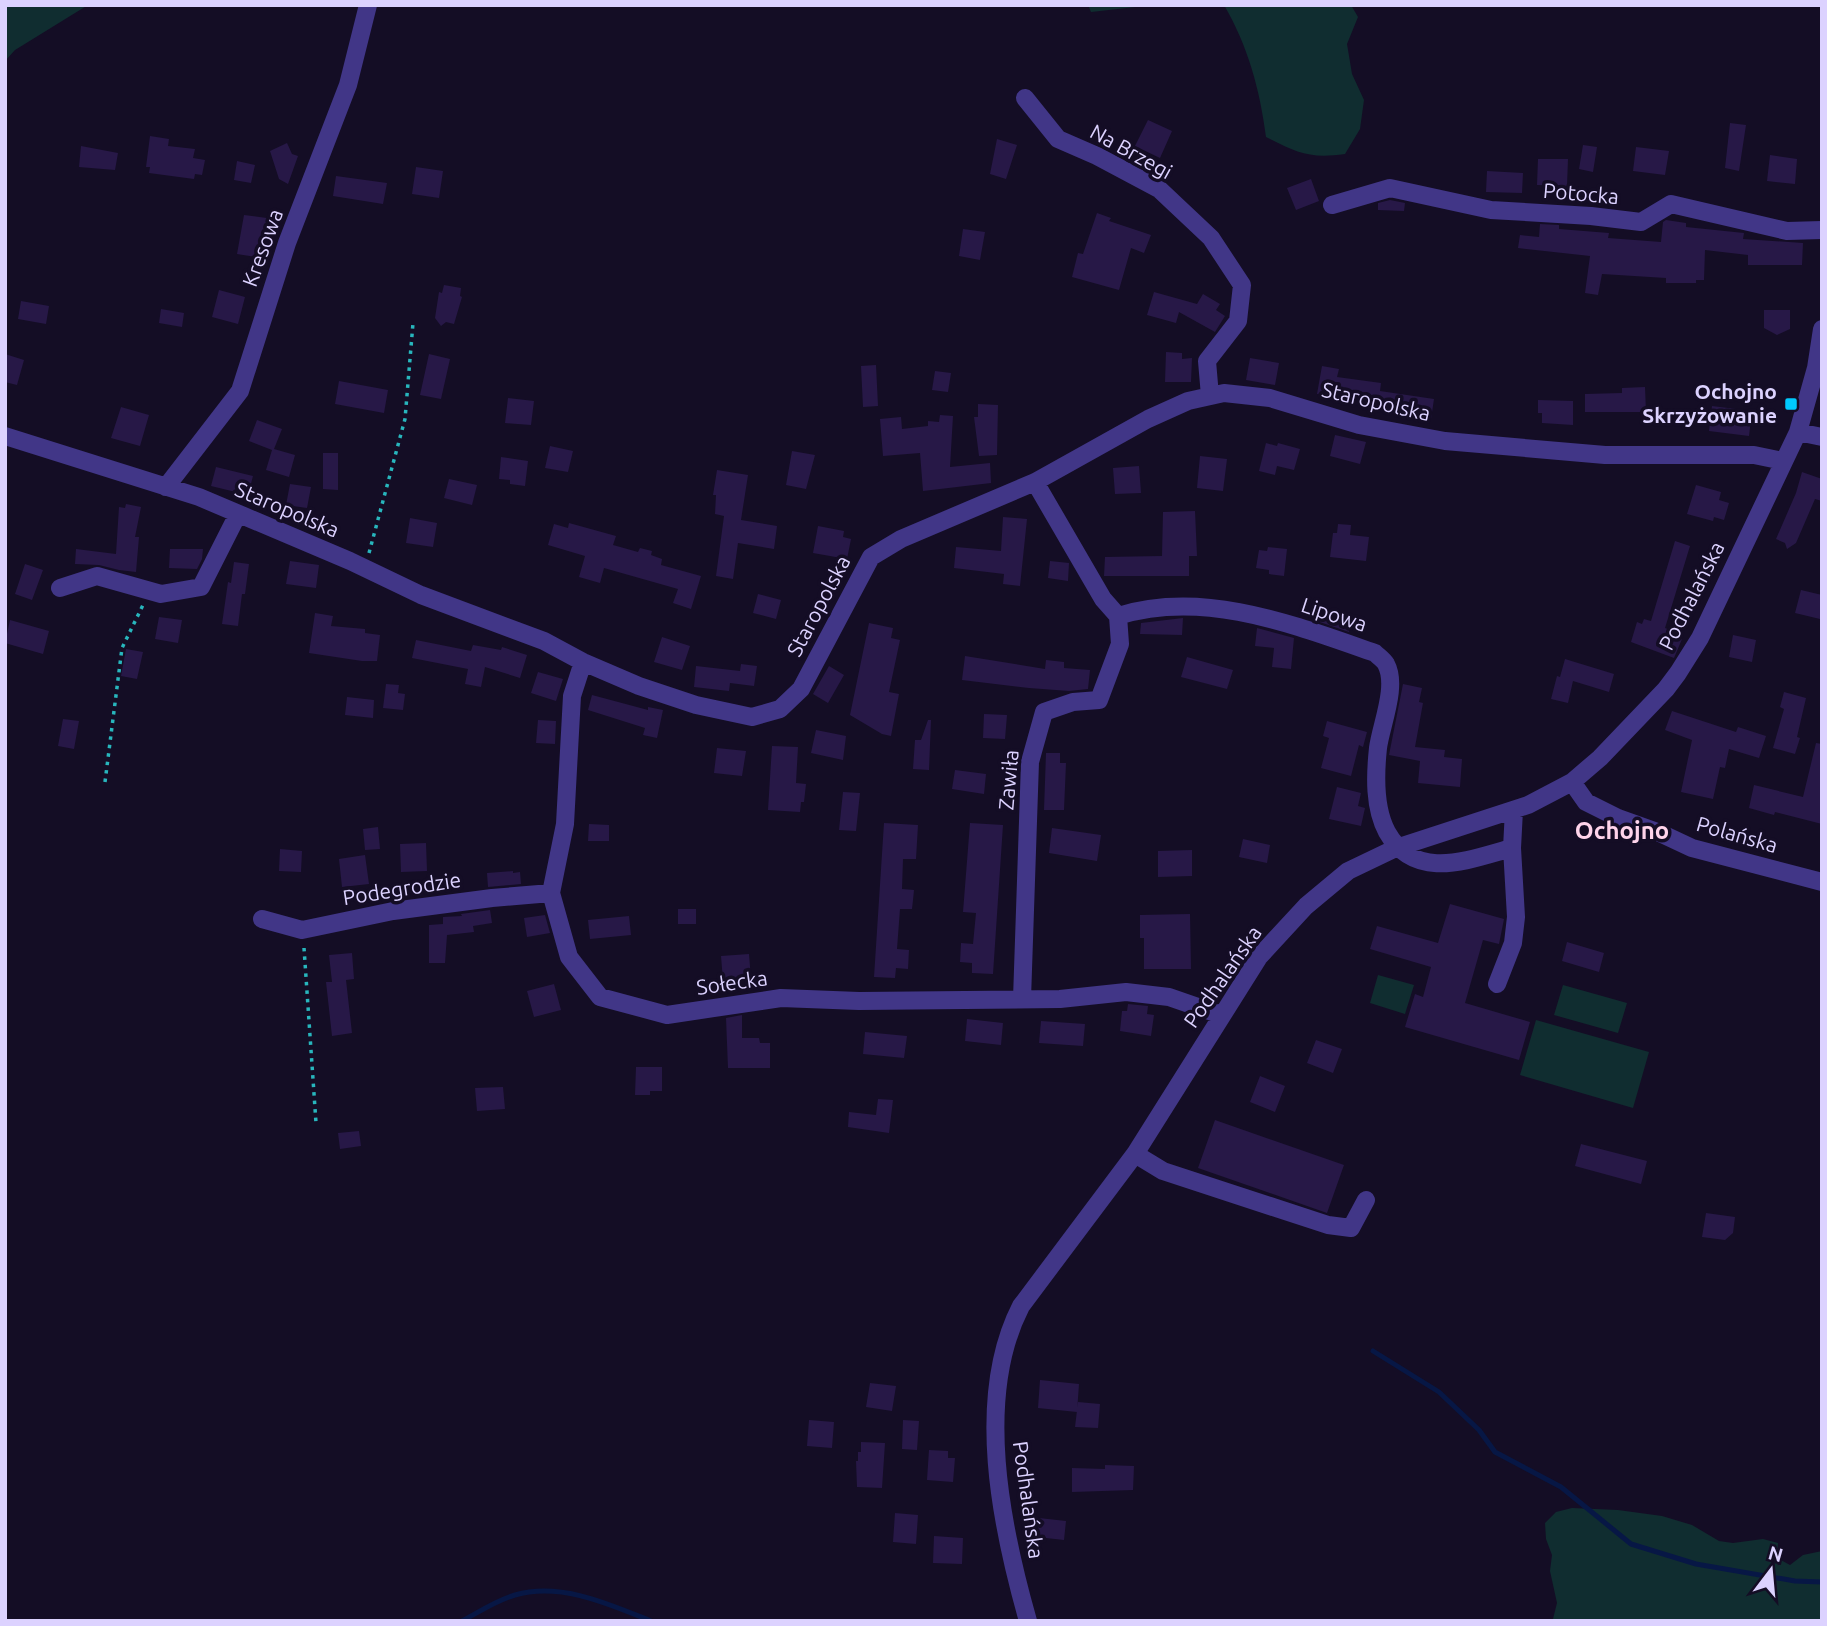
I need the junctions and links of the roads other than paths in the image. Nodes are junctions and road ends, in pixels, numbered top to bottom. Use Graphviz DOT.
graph roads {
  1 [pos="368,5"];
  2 [pos="1026,98"];
  3 [pos="1332,205"];
  4 [pos="1822,230"];
  5 [pos="1822,330"];
  6 [pos="1210,396"];
  7 [pos="1798,432"];
  8 [pos="5,436"];
  9 [pos="1822,437"];
  10 [pos="1783,460"];
  11 [pos="1035,482"];
  12 [pos="166,486"];
  13 [pos="238,514"];
  14 [pos="60,588"];
  15 [pos="1118,616"];
  16 [pos="583,662"];
  17 [pos="1572,782"];
  18 [pos="1514,810"];
  19 [pos="1396,848"];
  20 [pos="1512,848"];
  21 [pos="1822,882"];
  22 [pos="551,893"];
  23 [pos="262,919"];
  24 [pos="1497,984"];
  25 [pos="1022,999"];
  26 [pos="1221,1015"];
  27 [pos="1135,1154"];
  28 [pos="1366,1200"];
  29 [pos="1028,1621"];
  1 -- 12 [label="street, Kresowa"];
  2 -- 6 [label="street, Na Brzegi"];
  3 -- 4 [label="street, Potocka"];
  5 -- 7 [label="street, Podhalańska"];
  6 -- 10 [label="street, Staropolska"];
  6 -- 11 [label="street, Staropolska"];
  7 -- 9 [label="street"];
  7 -- 10 [label="street, Podhalańska"];
  8 -- 12 [label="street, Staropolska"];
  10 -- 17 [label="street, Podhalańska"];
  11 -- 15 [label="street"];
  11 -- 16 [label="street, Staropolska"];
  12 -- 13 [label="street, Staropolska"];
  13 -- 14 [label="street"];
  13 -- 16 [label="street, Staropolska"];
  15 -- 19 [label="street, Lipowa"];
  15 -- 25 [label="street, Zawiła"];
  16 -- 22 [label="street, Sołecka"];
  17 -- 18 [label="street, Podhalańska"];
  17 -- 21 [label="street, Polańska"];
  18 -- 19 [label="street, Podhalańska"];
  18 -- 20 [label="street"];
  19 -- 20 [label="street"];
  19 -- 26 [label="street, Podhalańska"];
  20 -- 24 [label="street"];
  22 -- 23 [label="street, Podegrodzie"];
  22 -- 25 [label="street, Sołecka"];
  25 -- 26 [label="street, Sołecka"];
  26 -- 27 [label="street, Podhalańska"];
  27 -- 28 [label="street"];
  27 -- 29 [label="street, Podhalańska"];
}
